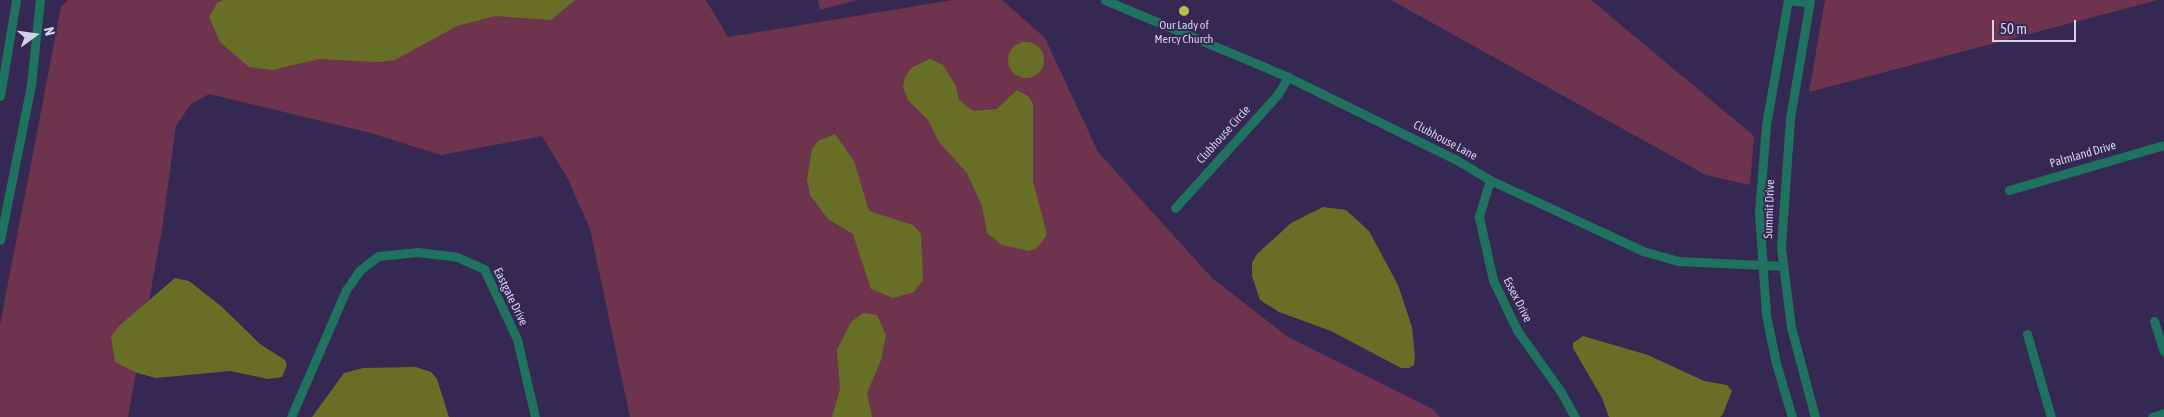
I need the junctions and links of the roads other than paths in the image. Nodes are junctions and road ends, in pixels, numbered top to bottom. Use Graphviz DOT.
graph roads {
  1 [pos="16,0"];
  2 [pos="40,0"];
  3 [pos="1106,0"];
  4 [pos="1789,0"];
  5 [pos="1810,1"];
  6 [pos="1288,77"];
  7 [pos="0,96"];
  8 [pos="2164,146"];
  9 [pos="1490,180"];
  10 [pos="2008,190"];
  11 [pos="1175,208"];
  12 [pos="0,240"];
  13 [pos="1761,265"];
  14 [pos="1783,266"];
  15 [pos="2154,321"];
  16 [pos="2027,334"];
  17 [pos="2164,351"];
  18 [pos="2164,413"];
  19 [pos="291,417"];
  20 [pos="535,417"];
  21 [pos="1575,417"];
  22 [pos="1792,417"];
  23 [pos="1815,417"];
  24 [pos="2051,417"];
  25 [pos="2152,417"];
  1 -- 7 [label="street"];
  2 -- 12 [label="street"];
  3 -- 6 [label="street, Clubhouse Lane"];
  4 -- 5 [label="street"];
  4 -- 13 [label="street, Summit Drive"];
  5 -- 14 [label="street, Summit Drive"];
  6 -- 9 [label="street, Clubhouse Lane"];
  6 -- 11 [label="street, Clubhouse Circle"];
  8 -- 10 [label="street, Palmland Drive"];
  9 -- 13 [label="street, Clubhouse Lane"];
  9 -- 21 [label="street, Essex Drive"];
  13 -- 14 [label="street, Clubhouse Lane"];
  13 -- 22 [label="street, Summit Drive"];
  14 -- 23 [label="street, Summit Drive"];
  15 -- 17 [label="street"];
  16 -- 24 [label="street"];
  18 -- 25 [label="street"];
  19 -- 20 [label="street, Eastgate Drive"];
}
